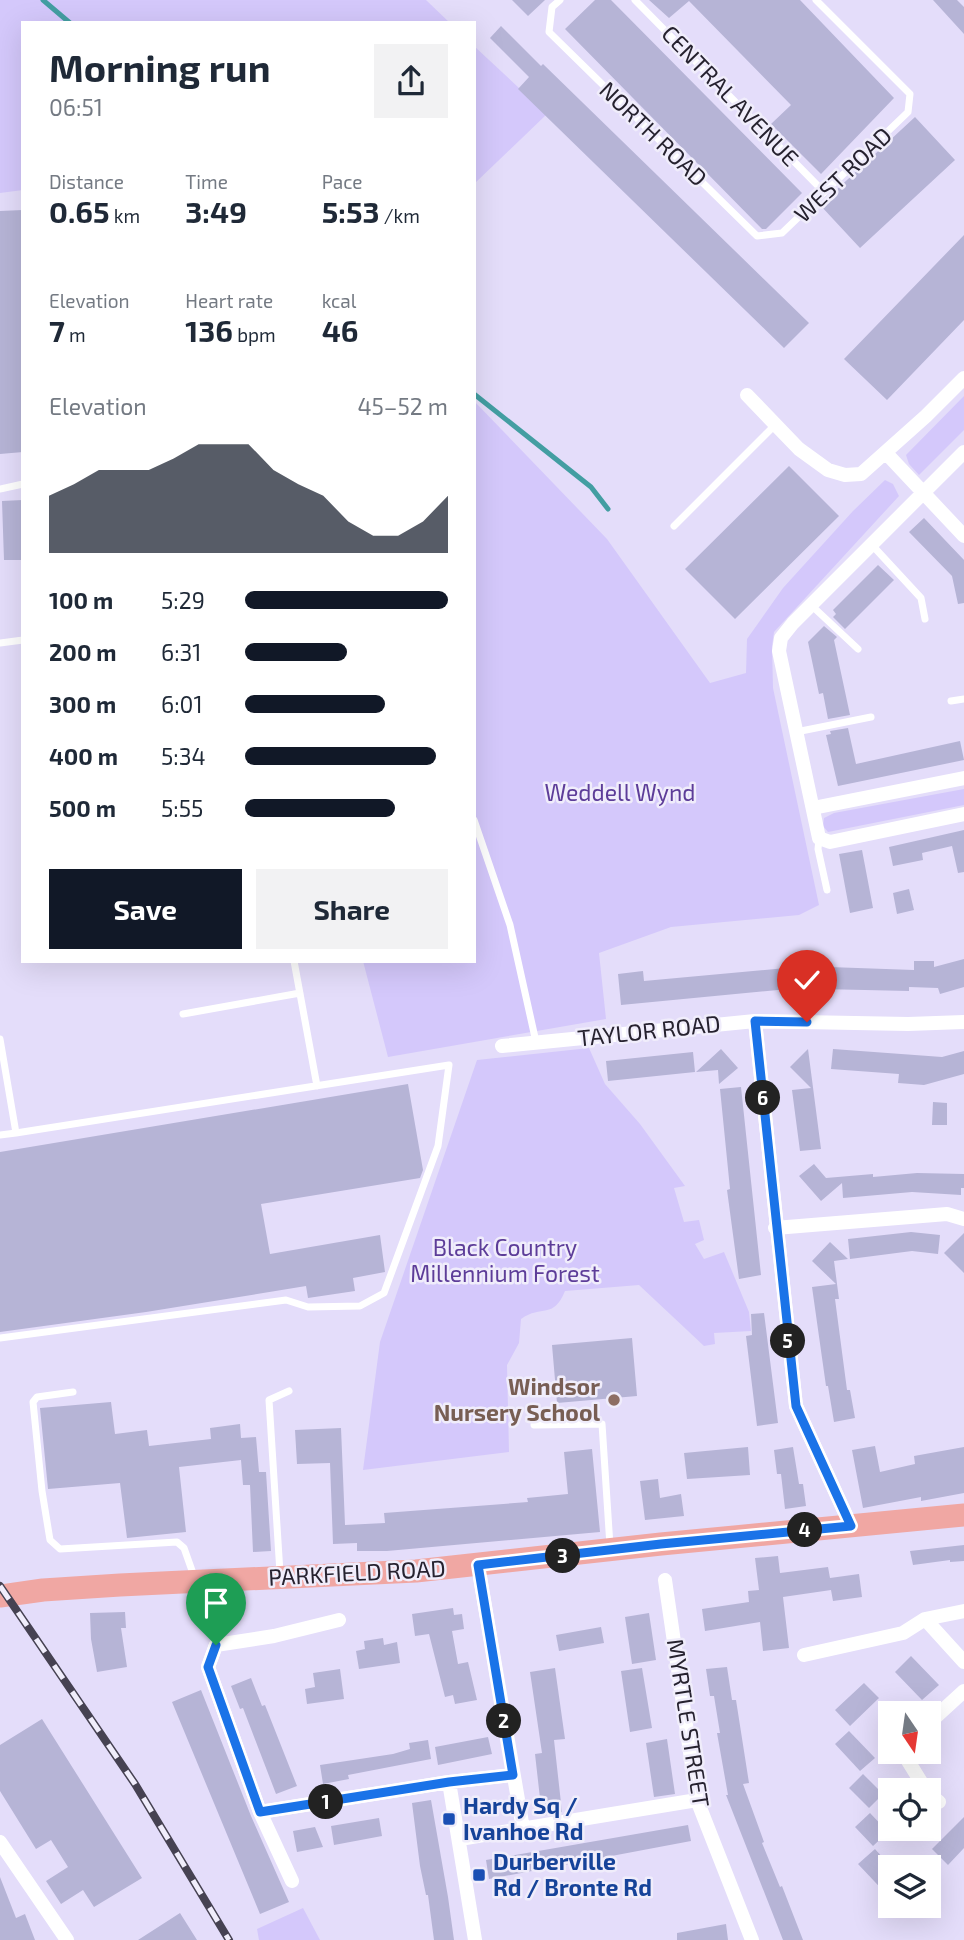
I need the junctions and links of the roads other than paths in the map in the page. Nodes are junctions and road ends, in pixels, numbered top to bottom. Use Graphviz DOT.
graph roads {
  1 [pos="559,0"];
  2 [pos="635,0"];
  3 [pos="816,0"];
  4 [pos="824,192"];
  5 [pos="757,236"];
  6 [pos="964,378"];
  7 [pos="747,395"];
  8 [pos="776,424"];
  9 [pos="964,452"];
  10 [pos="886,453"];
  11 [pos="21,484"];
  12 [pos="0,488"];
  13 [pos="923,493"];
  14 [pos="674,526"];
  15 [pos="964,536"];
  16 [pos="871,544"];
  17 [pos="811,605"];
  18 [pos="925,619"];
  19 [pos="21,640"];
  20 [pos="0,643"];
  21 [pos="858,649"];
  22 [pos="964,699"];
  23 [pos="951,701"];
  24 [pos="871,717"];
  25 [pos="796,732"];
  26 [pos="964,778"];
  27 [pos="813,808"];
  28 [pos="964,814"];
  29 [pos="476,826"];
  30 [pos="819,838"];
  31 [pos="827,890"];
  32 [pos="294,963"];
  33 [pos="300,993"];
  34 [pos="183,1014"];
  35 [pos="755,1021"];
  36 [pos="964,1022"];
  37 [pos="0,1040"];
  38 [pos="536,1042"];
  39 [pos="502,1046"];
  40 [pos="317,1086"];
  41 [pos="16,1133"];
  42 [pos="0,1135"];
  43 [pos="964,1219"];
  44 [pos="775,1228"];
  45 [pos="0,1338"];
  46 [pos="289,1391"];
  47 [pos="73,1392"];
  48 [pos="534,1425"];
  49 [pos="964,1515"];
  50 [pos="851,1526"];
  51 [pos="611,1550"];
  52 [pos="478,1565"];
  53 [pos="281,1578"];
  54 [pos="666,1580"];
  55 [pos="197,1583"];
  56 [pos="0,1596"];
  57 [pos="964,1611"];
  58 [pos="925,1619"];
  59 [pos="339,1620"];
  60 [pos="804,1655"];
  61 [pos="964,1662"];
  62 [pos="964,1691"];
  63 [pos="942,1711"];
  64 [pos="513,1775"];
  65 [pos="449,1782"];
  66 [pos="697,1800"];
  67 [pos="260,1812"];
  68 [pos="523,1829"];
  69 [pos="460,1839"];
  70 [pos="0,1842"];
  71 [pos="292,1881"];
  72 [pos="67,1940"];
  73 [pos="475,1940"];
  74 [pos="752,1940"];
  1 -- 5 [label="lane, NORTH ROAD"];
  2 -- 4 [label="lane, CENTRAL AVENUE"];
  3 -- 4 [label="lane, WEST ROAD"];
  4 -- 5 [label="lane, WEST ROAD"];
  6 -- 10 [label="street"];
  7 -- 8 [label="street"];
  8 -- 10 [label="street"];
  8 -- 14 [label="lane"];
  9 -- 13 [label="street"];
  10 -- 13 [label="street"];
  11 -- 12 [label="lane"];
  13 -- 15 [label="street"];
  13 -- 16 [label="street"];
  16 -- 17 [label="street"];
  16 -- 18 [label="lane"];
  17 -- 21 [label="lane"];
  17 -- 25 [label="street"];
  19 -- 20 [label="lane"];
  22 -- 23 [label="lane"];
  24 -- 25 [label="lane"];
  25 -- 27 [label="street"];
  26 -- 27 [label="street"];
  27 -- 30 [label="street"];
  28 -- 30 [label="street"];
  29 -- 38 [label="lane"];
  30 -- 31 [label="lane"];
  32 -- 33 [label="lane"];
  33 -- 34 [label="lane"];
  33 -- 40 [label="lane"];
  35 -- 36 [label="street, TAYLOR ROAD"];
  35 -- 38 [label="street, TAYLOR ROAD"];
  35 -- 44 [label="street"];
  37 -- 41 [label="lane"];
  38 -- 39 [label="street, TAYLOR ROAD"];
  40 -- 41 [label="lane"];
  40 -- 45 [label="lane"];
  41 -- 42 [label="lane"];
  43 -- 44 [label="street"];
  44 -- 50 [label="street"];
  46 -- 53 [label="lane"];
  47 -- 55 [label="lane"];
  48 -- 51 [label="lane"];
  49 -- 50 [label="main road, PARKFIELD ROAD"];
  50 -- 51 [label="main road, PARKFIELD ROAD"];
  51 -- 52 [label="main road, PARKFIELD ROAD"];
  52 -- 53 [label="main road, PARKFIELD ROAD"];
  52 -- 64 [label="street"];
  53 -- 55 [label="main road, PARKFIELD ROAD"];
  54 -- 66 [label="street, MYRTLE STREET"];
  55 -- 56 [label="main road, PARKFIELD ROAD"];
  57 -- 58 [label="street"];
  58 -- 60 [label="street"];
  58 -- 61 [label="street"];
  59 -- 67 [label="street"];
  62 -- 63 [label="street"];
  64 -- 65 [label="street"];
  64 -- 68 [label="street"];
  65 -- 67 [label="street"];
  65 -- 69 [label="street"];
  66 -- 68 [label="street"];
  66 -- 74 [label="street, MYRTLE STREET"];
  67 -- 71 [label="street"];
  68 -- 69 [label="street"];
  69 -- 73 [label="street"];
  70 -- 72 [label="street"];
}
